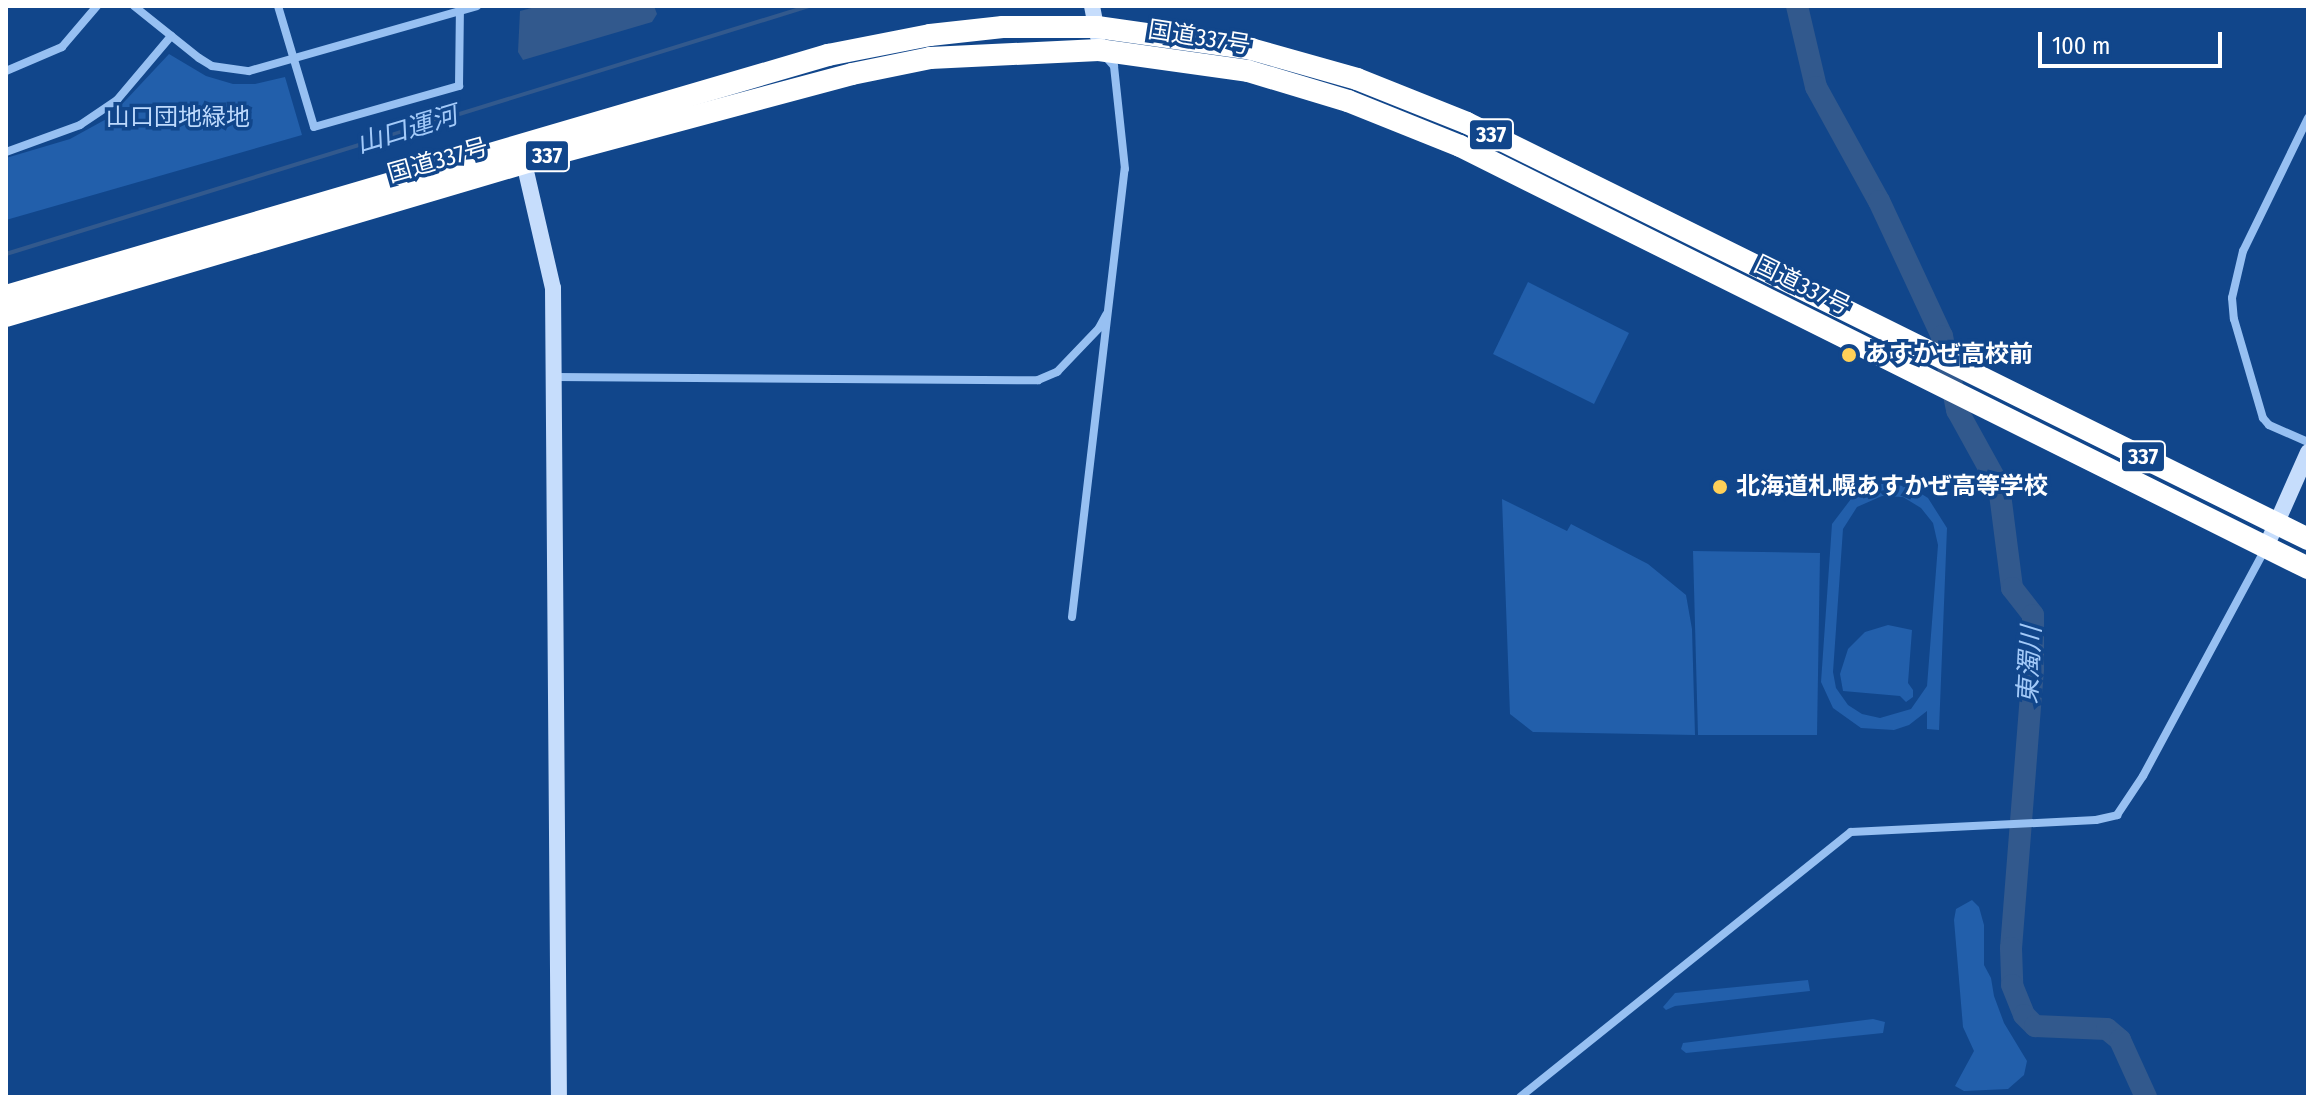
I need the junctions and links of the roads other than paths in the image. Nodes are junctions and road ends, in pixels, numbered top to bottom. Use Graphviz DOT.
graph roads {
  1 [pos="97,6"];
  2 [pos="134,6"];
  3 [pos="278,6"];
  4 [pos="477,6"];
  5 [pos="460,9"];
  6 [pos="1095,16"];
  7 [pos="171,36"];
  8 [pos="1099,50"];
  9 [pos="294,60"];
  10 [pos="6,71"];
  11 [pos="2308,118"];
  12 [pos="6,152"];
  13 [pos="522,154"];
  14 [pos="6,296"];
  15 [pos="1106,315"];
  16 [pos="6,316"];
  17 [pos="555,377"];
  18 [pos="2308,442"];
  19 [pos="2308,452"];
  20 [pos="2275,523"];
  21 [pos="2308,539"];
  22 [pos="2266,547"];
  23 [pos="2308,568"];
  24 [pos="1072,617"];
  25 [pos="559,1097"];
  26 [pos="1520,1097"];
  1 -- 10 [label="street"];
  2 -- 7 [label="street"];
  3 -- 9 [label="street"];
  4 -- 5 [label="street"];
  5 -- 9 [label="street"];
  5 -- 9 [label="street"];
  6 -- 8 [label="street"];
  6 -- 13 [label="highway, 国道337号 / 337"];
  6 -- 20 [label="highway, 国道337号 / 337"];
  7 -- 9 [label="street"];
  7 -- 12 [label="street"];
  8 -- 13 [label="highway, 国道337号 / 337"];
  8 -- 15 [label="street"];
  8 -- 22 [label="highway, 国道337号 / 337"];
  11 -- 18 [label="street"];
  13 -- 14 [label="highway, 国道337号 / 337"];
  13 -- 16 [label="highway, 国道337号 / 337"];
  13 -- 17 [label="street"];
  15 -- 17 [label="street"];
  15 -- 24 [label="street"];
  17 -- 25 [label="street"];
  19 -- 20 [label="street"];
  20 -- 21 [label="highway, 国道337号 / 337"];
  20 -- 22 [label="street"];
  22 -- 23 [label="highway, 国道337号 / 337"];
  22 -- 26 [label="street"];
}
